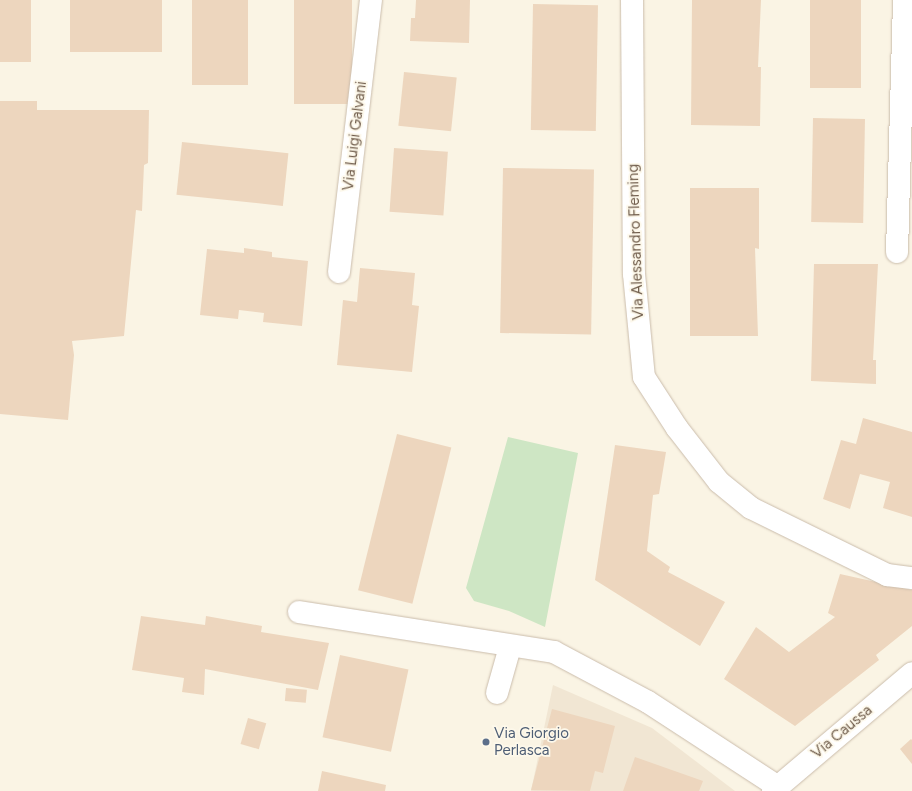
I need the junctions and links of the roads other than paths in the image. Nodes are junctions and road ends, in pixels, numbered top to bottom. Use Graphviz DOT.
graph roads {
  1 [pos="371,0"];
  2 [pos="632,0"];
  3 [pos="904,0"];
  4 [pos="897,252"];
  5 [pos="339,272"];
  6 [pos="912,578"];
  7 [pos="300,612"];
  8 [pos="510,647"];
  9 [pos="912,673"];
  10 [pos="498,693"];
  11 [pos="775,789"];
  1 -- 5 [label="street, Via Luigi Galvani"];
  2 -- 6 [label="street, Via Alessandro Fleming"];
  3 -- 4 [label="street"];
  7 -- 8 [label="street"];
  8 -- 10 [label="street"];
  8 -- 11 [label="street"];
  9 -- 11 [label="street, Via Caussa"];
}
